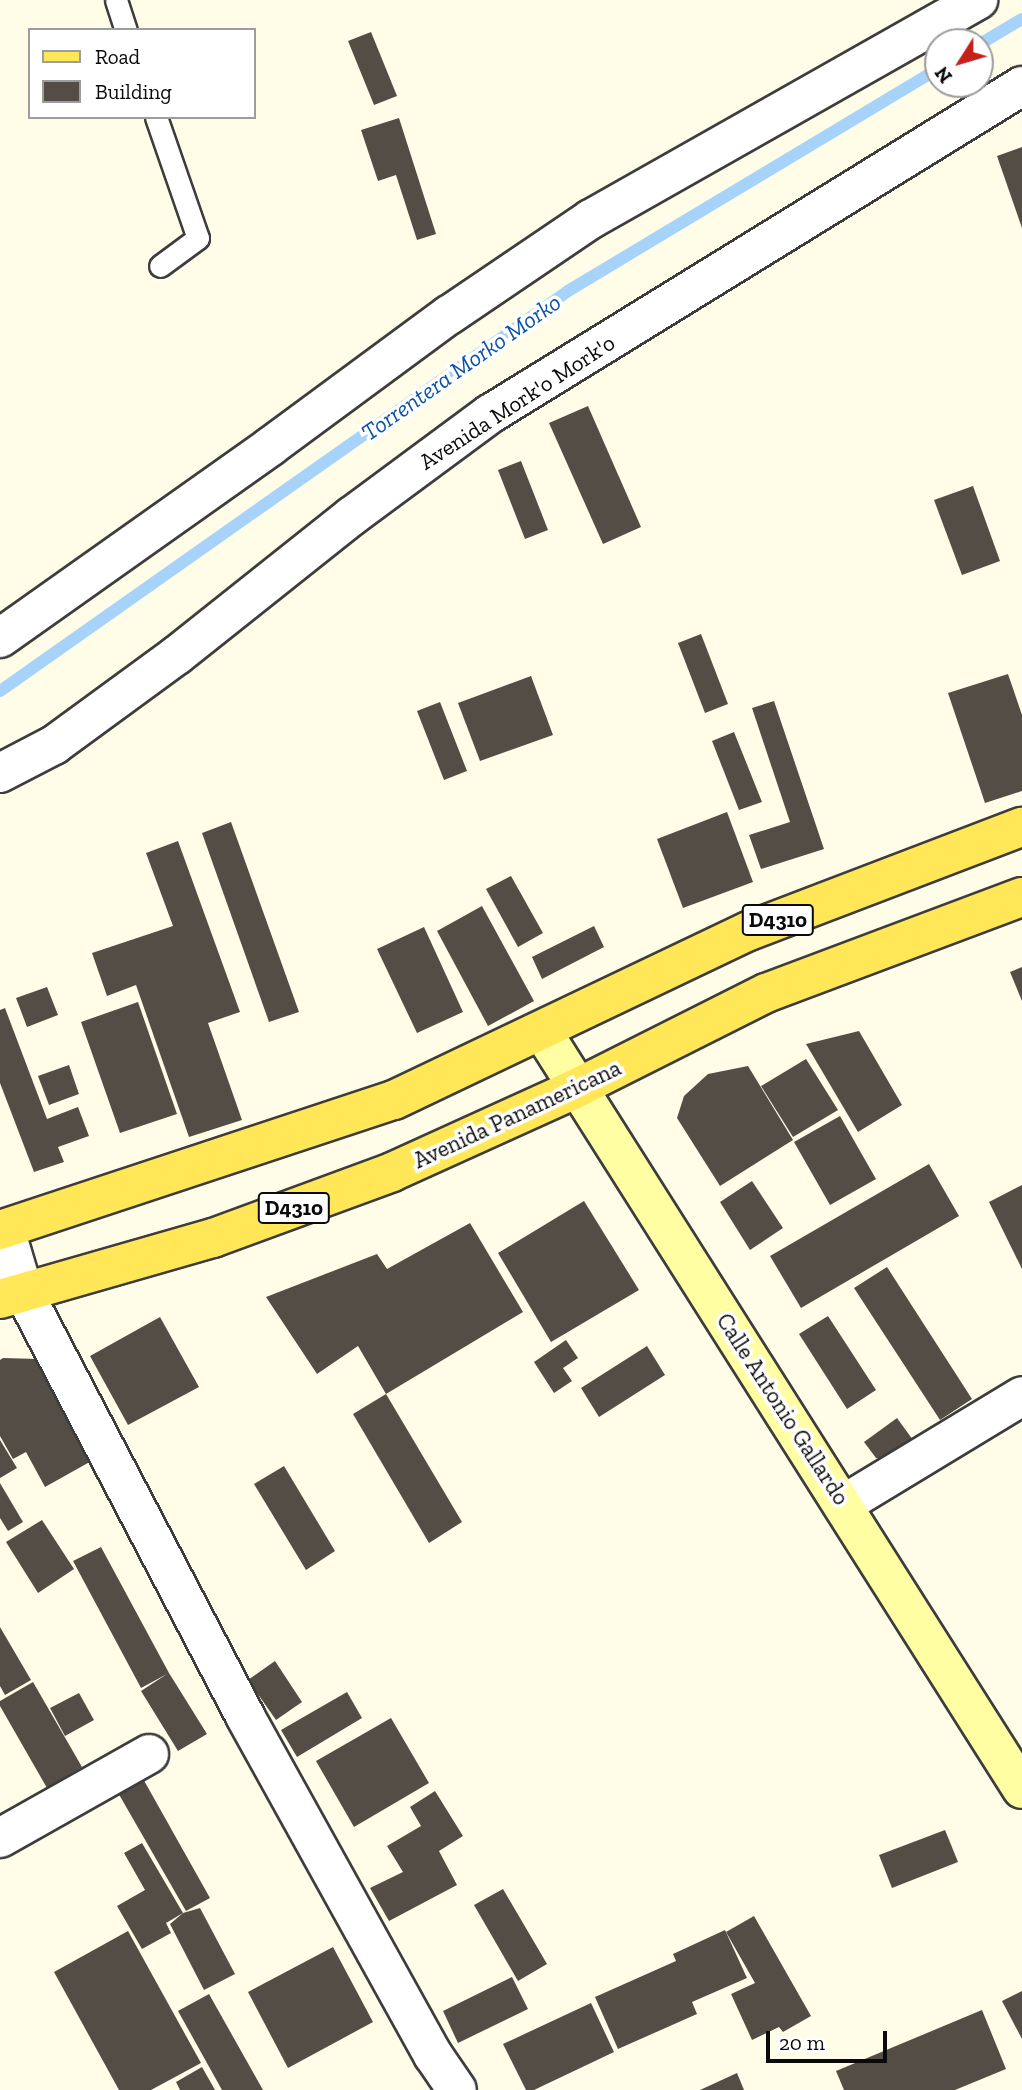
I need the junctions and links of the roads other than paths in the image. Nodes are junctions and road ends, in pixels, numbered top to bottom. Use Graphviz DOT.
graph roads {
  1 [pos="116,0"];
  2 [pos="978,0"];
  3 [pos="125,28"];
  4 [pos="1022,86"];
  5 [pos="157,119"];
  6 [pos="160,266"];
  7 [pos="0,638"];
  8 [pos="0,773"];
  9 [pos="1022,827"];
  10 [pos="1022,897"];
  11 [pos="542,1031"];
  12 [pos="577,1088"];
  13 [pos="3,1230"];
  14 [pos="12,1296"];
  15 [pos="1022,1396"];
  16 [pos="844,1504"];
  17 [pos="149,1754"];
  18 [pos="1019,1778"];
  19 [pos="0,1838"];
  20 [pos="457,2090"];
  1 -- 3 [label="lane"];
  2 -- 7 [label="street"];
  4 -- 8 [label="street, Avenida Mork'o Mork'o"];
  5 -- 6 [label="lane"];
  9 -- 11 [label="main road, D4310"];
  10 -- 12 [label="main road, Avenida Panamericana / D4310"];
  11 -- 12 [label="main road, Calle Antonio Gallardo"];
  11 -- 13 [label="main road, D4310"];
  12 -- 14 [label="main road, Avenida Panamericana / D4310"];
  12 -- 16 [label="main road, Calle Antonio Gallardo"];
  13 -- 14 [label="street"];
  14 -- 20 [label="street"];
  15 -- 16 [label="street"];
  16 -- 18 [label="main road, Calle Antonio Gallardo"];
  17 -- 19 [label="street"];
}
